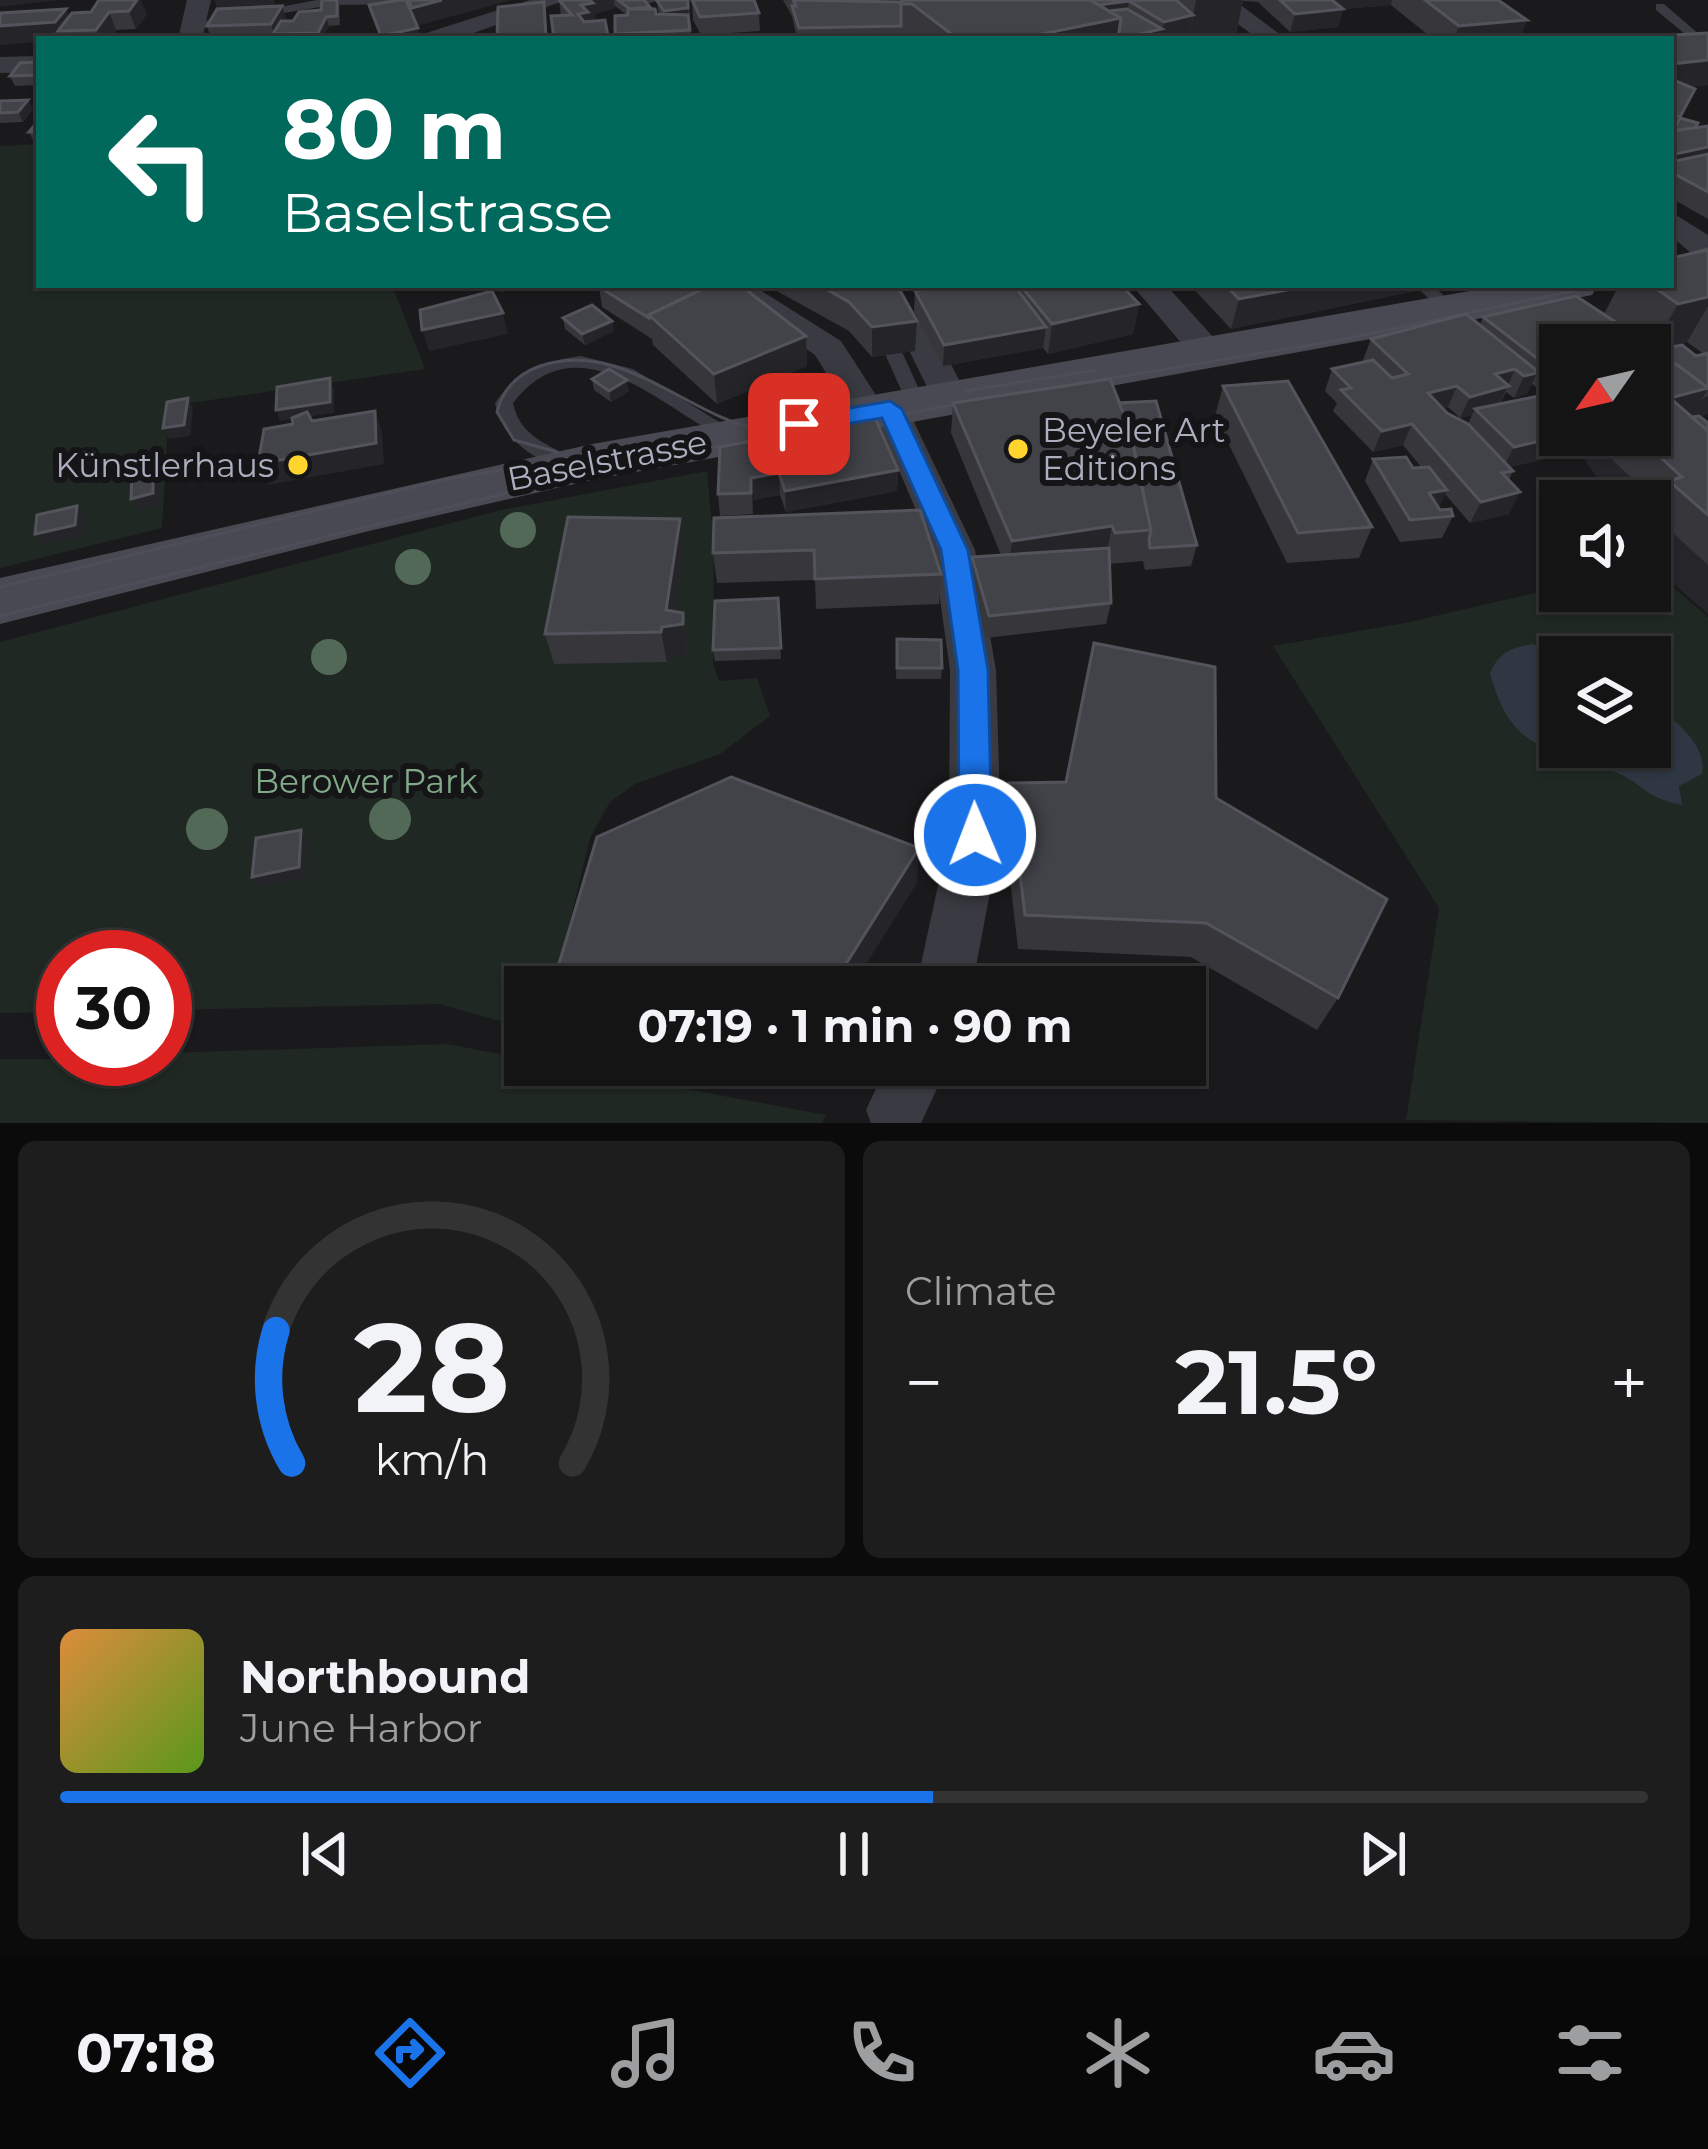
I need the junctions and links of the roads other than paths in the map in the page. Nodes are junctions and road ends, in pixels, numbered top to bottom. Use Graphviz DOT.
graph roads {
  1 [pos="421,0"];
  2 [pos="554,0"];
  3 [pos="1218,0"];
  4 [pos="332,1"];
  5 [pos="1660,7"];
  6 [pos="194,21"];
  7 [pos="441,36"];
  8 [pos="1266,36"];
  9 [pos="1703,44"];
  10 [pos="36,64"];
  11 [pos="0,65"];
  12 [pos="1674,223"];
  13 [pos="1708,253"];
  14 [pos="1674,264"];
  15 [pos="734,288"];
  16 [pos="1151,288"];
  17 [pos="1543,288"];
  18 [pos="1437,298"];
  19 [pos="904,324"];
  20 [pos="1212,357"];
  21 [pos="907,406"];
  22 [pos="734,436"];
  23 [pos="571,466"];
  24 [pos="0,601"];
  25 [pos="948,966"];
  1 -- 4 [label="lane"];
  2 -- 7 [label="street"];
  3 -- 8 [label="street"];
  4 -- 6 [label="lane"];
  5 -- 9 [label="lane"];
  10 -- 11 [label="street"];
  12 -- 13 [label="street"];
  13 -- 14 [label="main road"];
  15 -- 21 [label="street"];
  16 -- 20 [label="street"];
  17 -- 18 [label="main road, Baselstrasse"];
  18 -- 20 [label="main road, Baselstrasse"];
  19 -- 21 [label="street"];
  20 -- 21 [label="main road, Baselstrasse"];
  21 -- 22 [label="main road, Baselstrasse"];
  21 -- 25 [label="street"];
  22 -- 23 [label="main road, Baselstrasse"];
  22 -- 23 [label="lane"];
  23 -- 24 [label="main road, Baselstrasse"];
}
